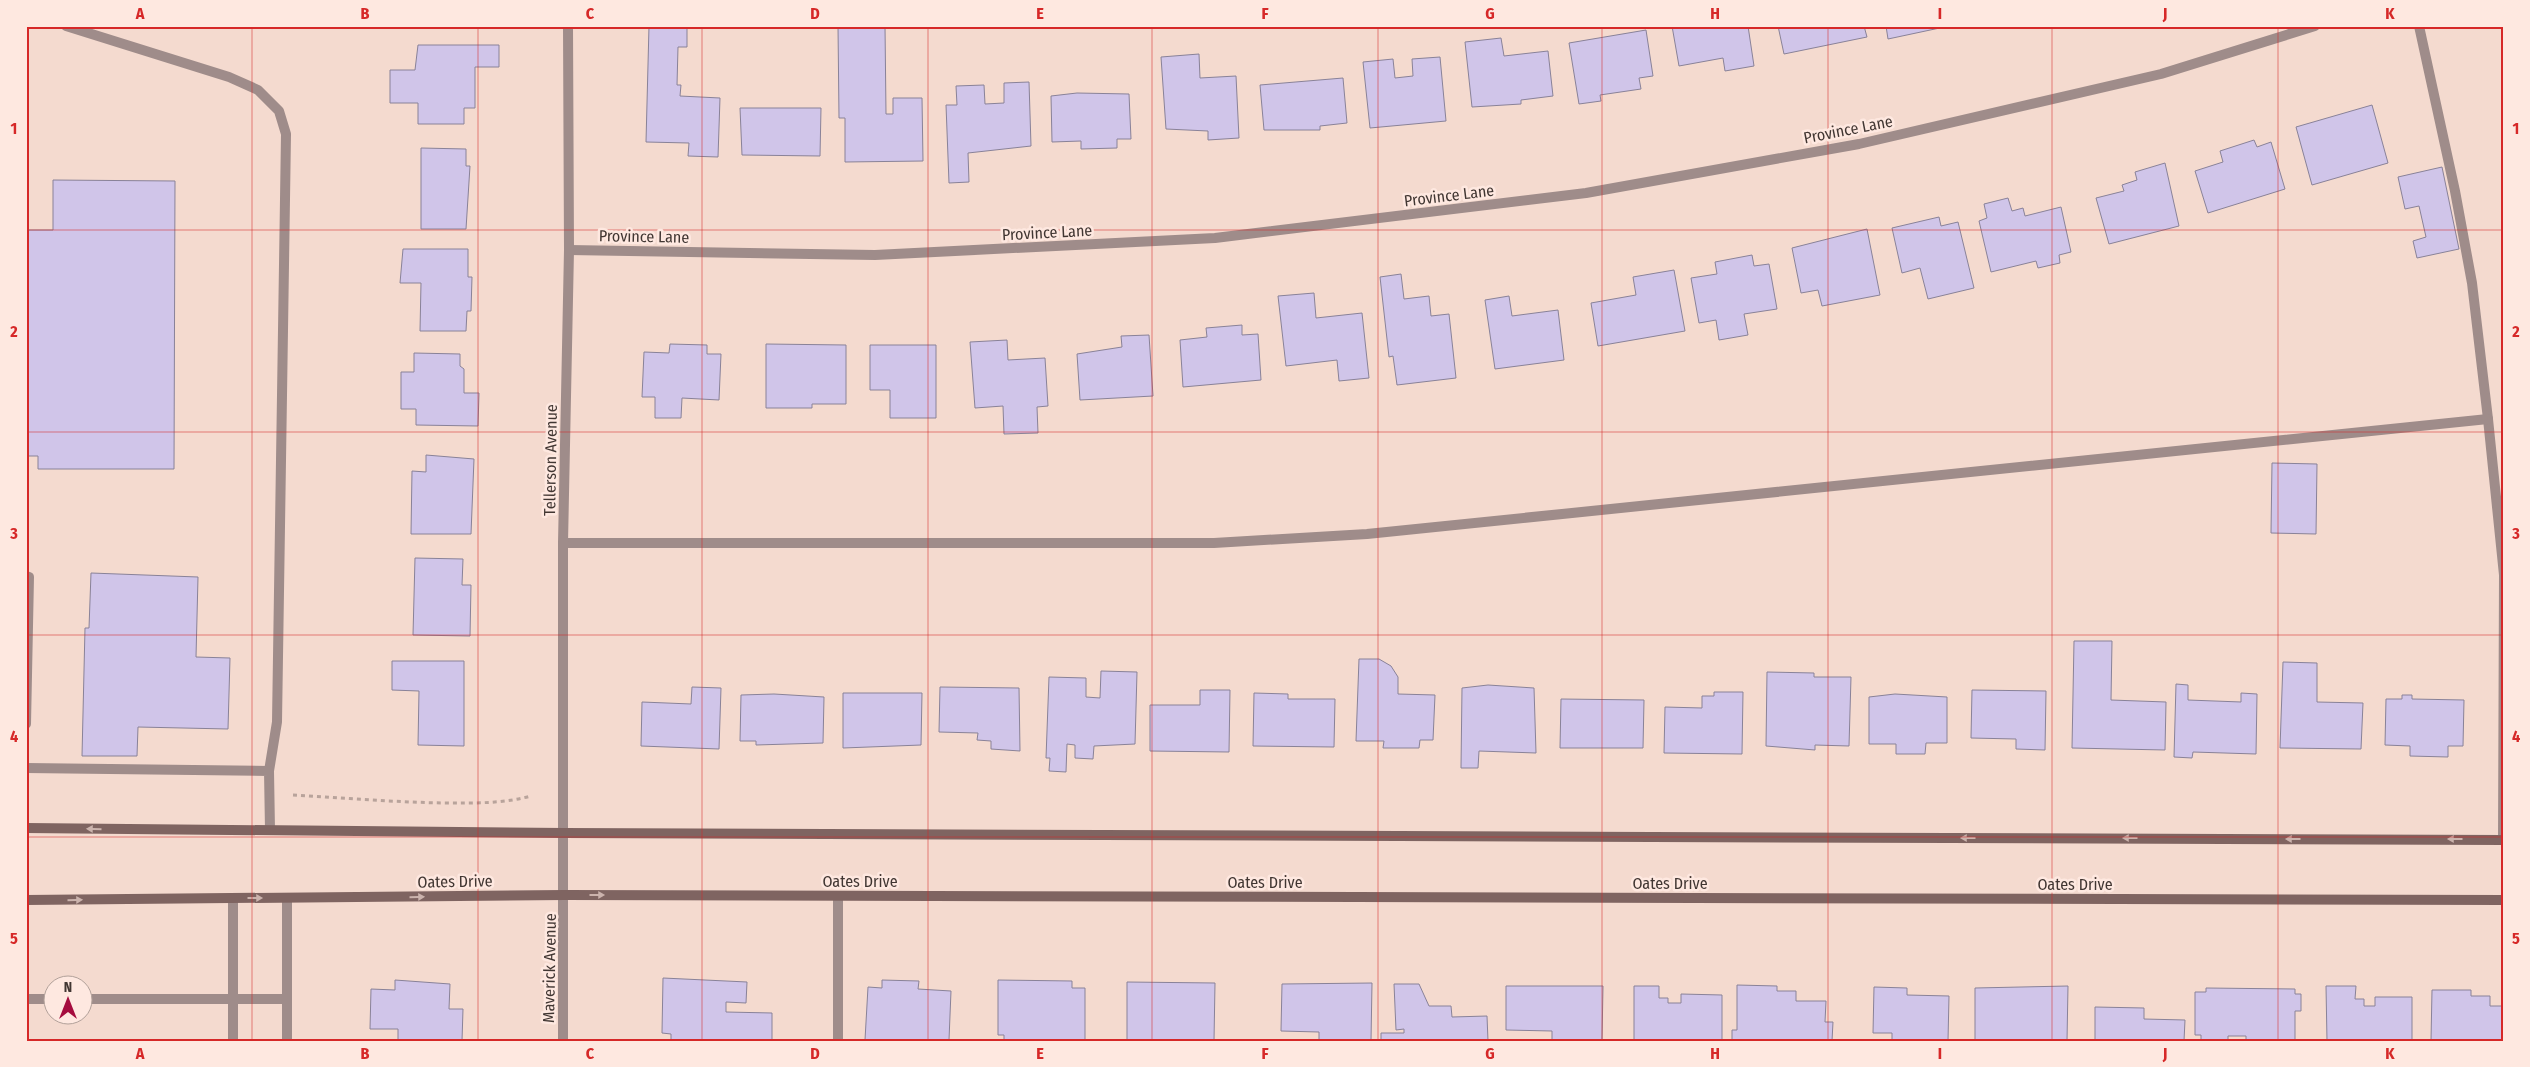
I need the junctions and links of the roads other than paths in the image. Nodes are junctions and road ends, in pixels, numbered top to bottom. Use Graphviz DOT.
graph roads {
  1 [pos="66,26"];
  2 [pos="568,26"];
  3 [pos="2315,26"];
  4 [pos="2419,26"];
  5 [pos="568,250"];
  6 [pos="2488,419"];
  7 [pos="563,542"];
  8 [pos="26,576"];
  9 [pos="26,724"];
  10 [pos="26,768"];
  11 [pos="269,771"];
  12 [pos="26,828"];
  13 [pos="270,830"];
  14 [pos="564,833"];
  15 [pos="2503,840"];
  16 [pos="565,895"];
  17 [pos="838,896"];
  18 [pos="233,898"];
  19 [pos="287,898"];
  20 [pos="26,900"];
  21 [pos="2504,900"];
  22 [pos="26,999"];
  23 [pos="42,999"];
  24 [pos="92,999"];
  25 [pos="287,999"];
  26 [pos="233,1000"];
  27 [pos="233,1041"];
  28 [pos="287,1041"];
  29 [pos="563,1041"];
  30 [pos="838,1041"];
  1 -- 11 [label="street"];
  2 -- 5 [label="street, Tellerson Avenue"];
  3 -- 5 [label="street, Province Lane"];
  4 -- 6 [label="street"];
  5 -- 7 [label="street, Tellerson Avenue"];
  6 -- 7 [label="street"];
  6 -- 15 [label="street"];
  7 -- 14 [label="street, Tellerson Avenue"];
  8 -- 9 [label="street"];
  10 -- 11 [label="street"];
  11 -- 13 [label="street"];
  13 -- 12 [label="main road, one-way"];
  13 -- 14 [label="main road"];
  15 -- 14 [label="main road, one-way"];
  14 -- 16 [label="street, Tellerson Avenue"];
  16 -- 17 [label="main road, Oates Drive, one-way"];
  19 -- 16 [label="main road, Oates Drive, one-way"];
  16 -- 29 [label="street, Maverick Avenue"];
  17 -- 21 [label="main road, Oates Drive"];
  17 -- 30 [label="street"];
  18 -- 19 [label="main road, Oates Drive, one-way"];
  20 -- 18 [label="main road, Oates Drive, one-way"];
  18 -- 26 [label="street"];
  19 -- 25 [label="street"];
  22 -- 23 [label="street"];
  24 -- 26 [label="street"];
  25 -- 26 [label="street"];
  25 -- 28 [label="street"];
  26 -- 27 [label="street"];
}
